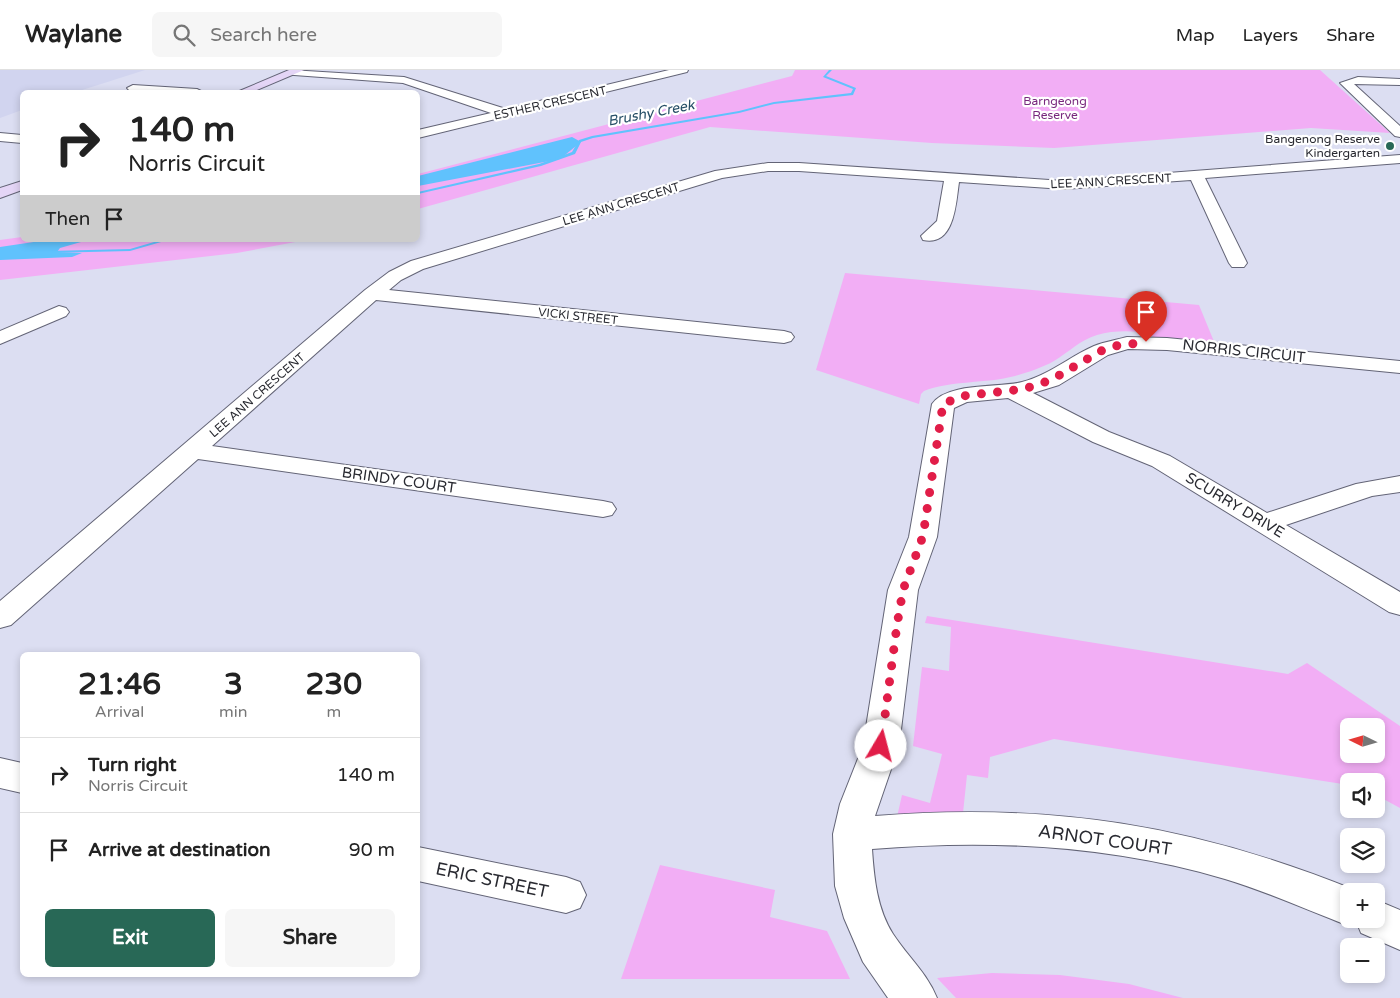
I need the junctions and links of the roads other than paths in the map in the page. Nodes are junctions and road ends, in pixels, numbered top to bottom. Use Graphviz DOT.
graph roads {
  1 [pos="632,70"];
  2 [pos="682,70"];
  3 [pos="296,71"];
  4 [pos="664,76"];
  5 [pos="1400,82"];
  6 [pos="133,88"];
  7 [pos="165,90"];
  8 [pos="248,90"];
  9 [pos="505,114"];
  10 [pos="1400,133"];
  11 [pos="420,134"];
  12 [pos="0,137"];
  13 [pos="20,139"];
  14 [pos="1400,158"];
  15 [pos="1197,176"];
  16 [pos="952,178"];
  17 [pos="20,185"];
  18 [pos="0,193"];
  19 [pos="929,236"];
  20 [pos="1238,263"];
  21 [pos="372,294"];
  22 [pos="59,312"];
  23 [pos="784,337"];
  24 [pos="0,338"];
  25 [pos="1400,367"];
  26 [pos="1018,390"];
  27 [pos="194,451"];
  28 [pos="1400,484"];
  29 [pos="603,509"];
  30 [pos="1273,528"];
  31 [pos="1400,604"];
  32 [pos="0,618"];
  33 [pos="0,773"];
  34 [pos="20,778"];
  35 [pos="852,834"];
  36 [pos="420,864"];
  37 [pos="566,895"];
  38 [pos="1340,903"];
  39 [pos="1385,923"];
  40 [pos="1400,930"];
  41 [pos="915,998"];
  1 -- 4 [label="street"];
  2 -- 4 [label="street, ESTHER CRESCENT"];
  3 -- 8 [label="main road"];
  3 -- 9 [label="street"];
  4 -- 9 [label="street, ESTHER CRESCENT"];
  5 -- 10 [label="street"];
  6 -- 7 [label="street"];
  9 -- 11 [label="street, ESTHER CRESCENT"];
  12 -- 13 [label="street"];
  14 -- 15 [label="street, LEE ANN CRESCENT"];
  15 -- 16 [label="street, LEE ANN CRESCENT"];
  15 -- 20 [label="street"];
  16 -- 19 [label="street"];
  16 -- 21 [label="street, LEE ANN CRESCENT"];
  17 -- 18 [label="main road"];
  21 -- 23 [label="street, VICKI STREET"];
  21 -- 27 [label="street, LEE ANN CRESCENT"];
  22 -- 24 [label="street"];
  25 -- 26 [label="street, NORRIS CIRCUIT"];
  26 -- 30 [label="street, SCURRY DRIVE"];
  26 -- 35 [label="street, NORRIS CIRCUIT"];
  27 -- 29 [label="street, BRINDY COURT"];
  27 -- 32 [label="street, LEE ANN CRESCENT"];
  28 -- 30 [label="street"];
  30 -- 31 [label="street, SCURRY DRIVE"];
  33 -- 34 [label="street"];
  35 -- 38 [label="street, ARNOT COURT"];
  35 -- 41 [label="street, NORRIS CIRCUIT"];
  36 -- 37 [label="street, ERIC STREET"];
  39 -- 40 [label="street"];
}
